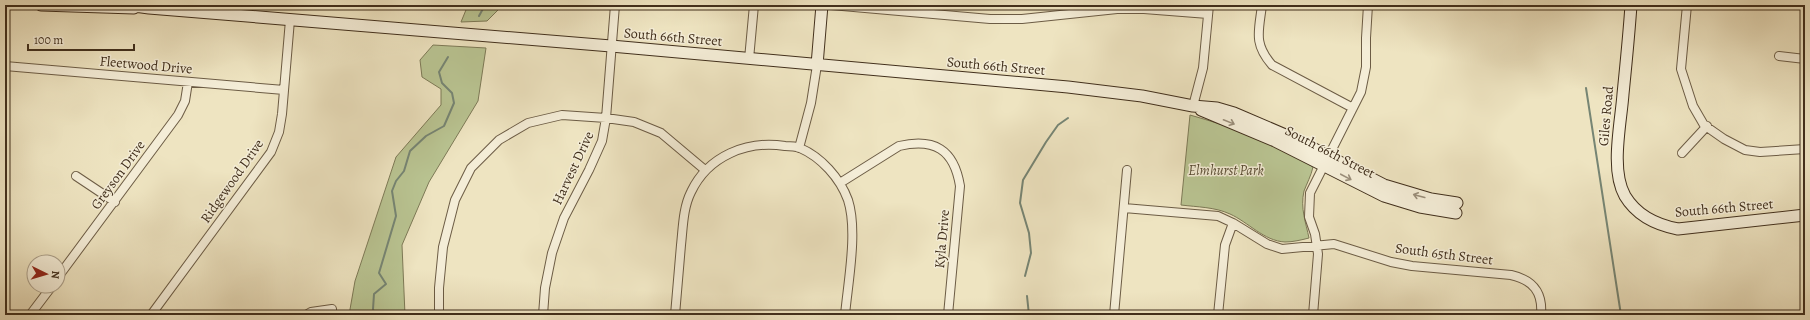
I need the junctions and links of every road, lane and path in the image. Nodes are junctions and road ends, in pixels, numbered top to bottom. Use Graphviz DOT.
graph roads {
  1 [pos="41,5"];
  2 [pos="127,5"];
  3 [pos="615,5"];
  4 [pos="754,5"];
  5 [pos="822,5"];
  6 [pos="831,5"];
  7 [pos="1209,5"];
  8 [pos="1262,5"];
  9 [pos="1368,5"];
  10 [pos="1631,5"];
  11 [pos="1687,5"];
  12 [pos="149,8"];
  13 [pos="197,8"];
  14 [pos="1208,14"];
  15 [pos="290,20"];
  16 [pos="611,46"];
  17 [pos="1779,56"];
  18 [pos="749,59"];
  19 [pos="1805,59"];
  20 [pos="817,65"];
  21 [pos="5,66"];
  22 [pos="188,82"];
  23 [pos="284,90"];
  24 [pos="1193,106"];
  25 [pos="1353,108"];
  26 [pos="606,118"];
  27 [pos="1707,126"];
  28 [pos="799,148"];
  29 [pos="1805,149"];
  30 [pos="1682,153"];
  31 [pos="1326,161"];
  32 [pos="705,170"];
  33 [pos="1127,170"];
  34 [pos="76,176"];
  35 [pos="840,183"];
  36 [pos="115,202"];
  37 [pos="1124,208"];
  38 [pos="1457,208"];
  39 [pos="1805,215"];
  40 [pos="1648,219"];
  41 [pos="1233,223"];
  42 [pos="1317,245"];
  43 [pos="66,266"];
  44 [pos="46,294"];
  45 [pos="332,309"];
  46 [pos="30,315"];
  47 [pos="151,315"];
  48 [pos="306,315"];
  49 [pos="439,315"];
  50 [pos="543,315"];
  51 [pos="675,315"];
  52 [pos="845,315"];
  53 [pos="948,315"];
  54 [pos="1114,315"];
  55 [pos="1218,315"];
  56 [pos="1313,315"];
  57 [pos="1541,315"];
  1 -- 12 [label="street, South 66th Street"];
  2 -- 12 [label="street, South 66th Street"];
  3 -- 16 [label="street, Harvest Drive"];
  4 -- 18 [label="street"];
  5 -- 20 [label="street"];
  6 -- 14 [label="street"];
  7 -- 14 [label="street"];
  8 -- 25 [label="street"];
  9 -- 25 [label="street"];
  10 -- 40 [label="street, Giles Road"];
  11 -- 27 [label="street"];
  12 -- 13 [label="street, South 66th Street"];
  13 -- 15 [label="street, South 66th Street"];
  14 -- 24 [label="street"];
  15 -- 16 [label="street, South 66th Street"];
  15 -- 23 [label="street, Ridgewood Drive"];
  16 -- 18 [label="street, South 66th Street"];
  16 -- 26 [label="street, Harvest Drive"];
  17 -- 19 [label="street"];
  18 -- 20 [label="street, South 66th Street"];
  20 -- 24 [label="street, South 66th Street"];
  20 -- 28 [label="street"];
  21 -- 22 [label="street, Fleetwood Drive"];
  22 -- 23 [label="street, Fleetwood Drive"];
  22 -- 36 [label="street, Greyson Drive"];
  23 -- 47 [label="street, Ridgewood Drive"];
  24 -- 31 [label="street, South 66th Street"];
  25 -- 31 [label="street"];
  26 -- 32 [label="street"];
  26 -- 49 [label="street"];
  26 -- 50 [label="street, Harvest Drive"];
  27 -- 29 [label="street"];
  27 -- 30 [label="street"];
  28 -- 32 [label="street"];
  28 -- 35 [label="street"];
  31 -- 38 [label="street, South 66th Street"];
  31 -- 42 [label="street"];
  32 -- 51 [label="street"];
  33 -- 37 [label="street"];
  34 -- 36 [label="street"];
  35 -- 52 [label="street"];
  35 -- 53 [label="street, Kyla Drive"];
  36 -- 43 [label="street, Greyson Drive"];
  37 -- 41 [label="street, South 65th Street"];
  37 -- 54 [label="street"];
  39 -- 40 [label="street, South 66th Street"];
  41 -- 42 [label="street, South 65th Street"];
  41 -- 55 [label="street"];
  42 -- 56 [label="street"];
  42 -- 57 [label="street, South 65th Street"];
  44 -- 46 [label="street"];
  45 -- 48 [label="street"];
}
